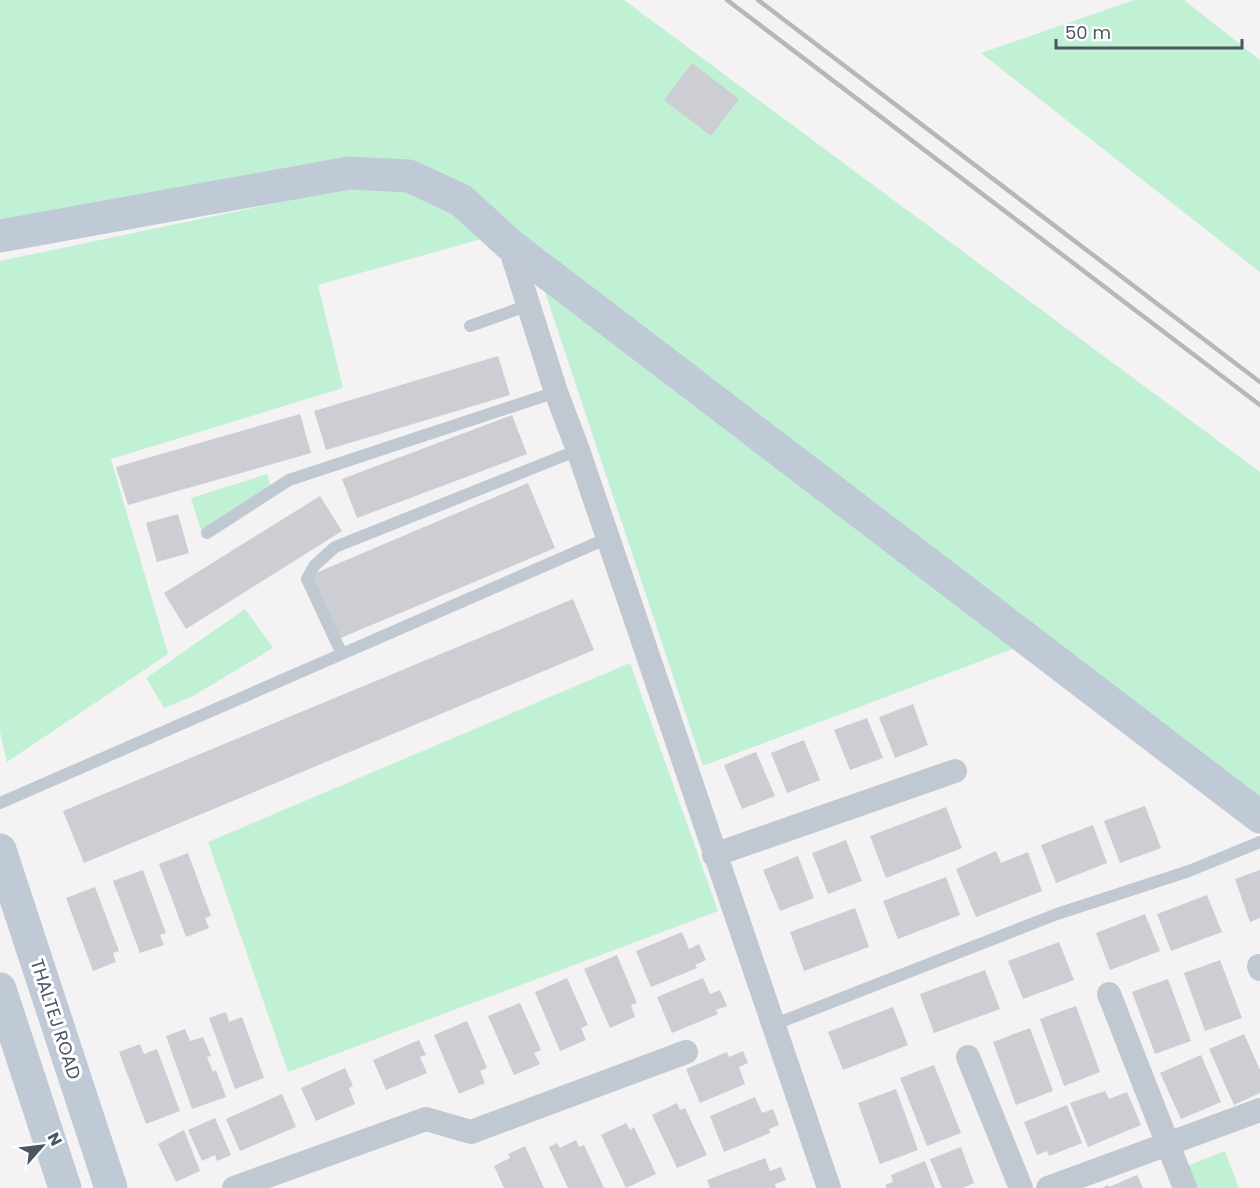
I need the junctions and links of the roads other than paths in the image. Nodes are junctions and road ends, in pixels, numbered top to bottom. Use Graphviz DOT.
graph roads {
  1 [pos="0,236"];
  2 [pos="509,244"];
  3 [pos="528,305"];
  4 [pos="470,326"];
  5 [pos="556,392"];
  6 [pos="578,450"];
  7 [pos="207,533"];
  8 [pos="608,538"];
  9 [pos="341,652"];
  10 [pos="955,771"];
  11 [pos="0,803"];
  12 [pos="1260,817"];
  13 [pos="1260,842"];
  14 [pos="0,850"];
  15 [pos="714,855"];
  16 [pos="0,989"];
  17 [pos="1109,994"];
  18 [pos="773,1025"];
  19 [pos="686,1052"];
  20 [pos="968,1057"];
  21 [pos="1260,1110"];
  22 [pos="1168,1144"];
  23 [pos="65,1188"];
  24 [pos="111,1188"];
  25 [pos="234,1188"];
  26 [pos="829,1188"];
  27 [pos="1021,1188"];
  28 [pos="1048,1188"];
  29 [pos="1185,1188"];
  1 -- 2 [label="street"];
  2 -- 3 [label="street"];
  2 -- 12 [label="street"];
  3 -- 4 [label="lane"];
  3 -- 5 [label="street"];
  5 -- 6 [label="street"];
  5 -- 7 [label="lane"];
  6 -- 8 [label="street"];
  6 -- 9 [label="lane"];
  8 -- 9 [label="lane"];
  8 -- 15 [label="street"];
  9 -- 11 [label="lane"];
  10 -- 15 [label="street"];
  13 -- 18 [label="lane"];
  14 -- 24 [label="street, THALTEJ ROAD"];
  15 -- 18 [label="street"];
  16 -- 23 [label="street"];
  17 -- 22 [label="street"];
  18 -- 26 [label="street"];
  19 -- 25 [label="street"];
  20 -- 27 [label="street"];
  21 -- 22 [label="street"];
  22 -- 28 [label="street"];
  22 -- 29 [label="street"];
}
